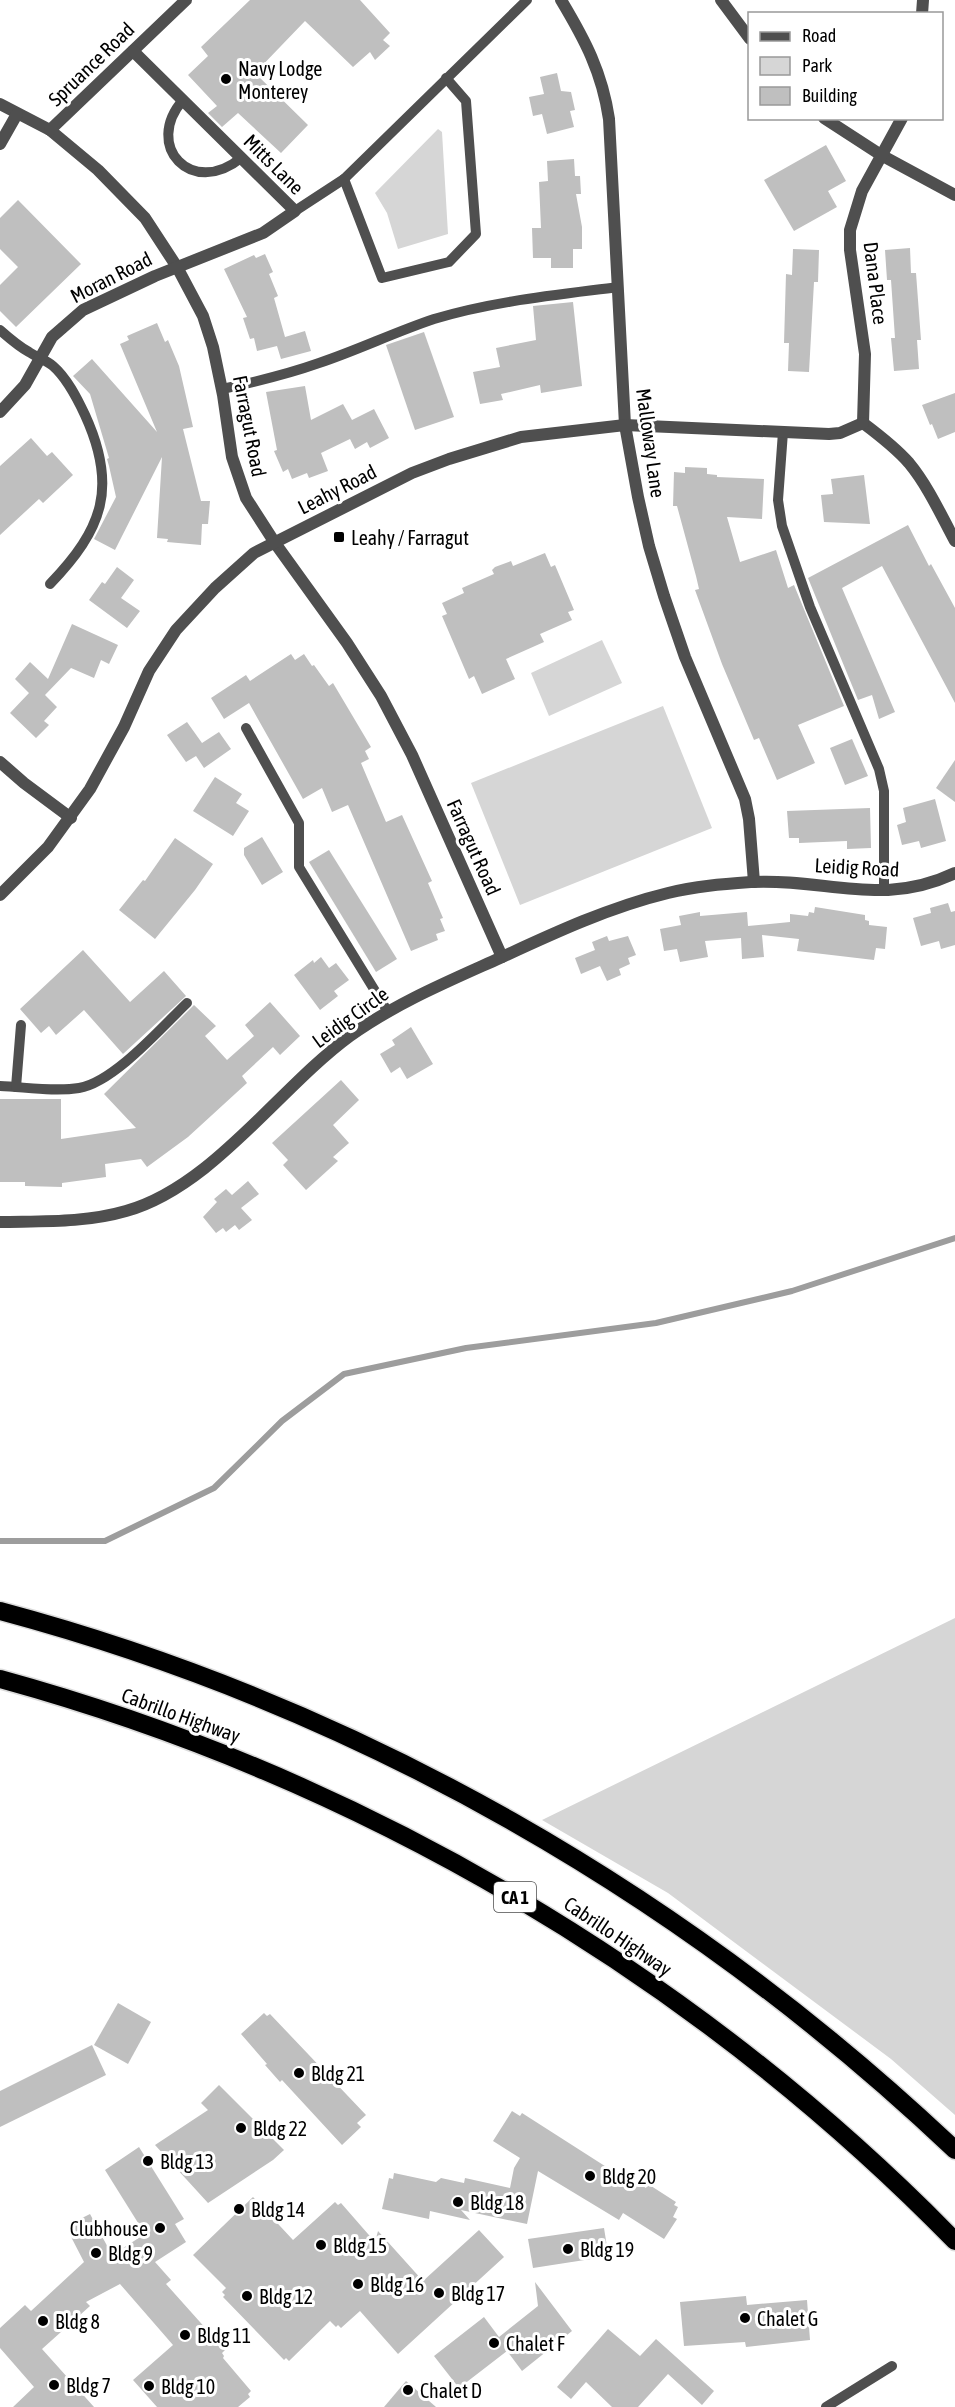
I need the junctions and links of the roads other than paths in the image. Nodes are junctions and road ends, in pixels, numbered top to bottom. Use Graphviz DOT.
graph roads {
  1 [pos="186,0"];
  2 [pos="527,0"];
  3 [pos="561,0"];
  4 [pos="721,0"];
  5 [pos="748,36"];
  6 [pos="134,51"];
  7 [pos="446,78"];
  8 [pos="183,100"];
  9 [pos="0,104"];
  10 [pos="17,114"];
  11 [pos="827,120"];
  12 [pos="901,120"];
  13 [pos="50,130"];
  14 [pos="2,142"];
  15 [pos="881,155"];
  16 [pos="241,158"];
  17 [pos="344,179"];
  18 [pos="955,195"];
  19 [pos="295,211"];
  20 [pos="177,267"];
  21 [pos="618,287"];
  22 [pos="0,330"];
  23 [pos="40,359"];
  24 [pos="222,389"];
  25 [pos="0,412"];
  26 [pos="863,423"];
  27 [pos="625,425"];
  28 [pos="783,432"];
  29 [pos="955,541"];
  30 [pos="274,543"];
  31 [pos="50,584"];
  32 [pos="246,728"];
  33 [pos="0,762"];
  34 [pos="71,818"];
  35 [pos="955,873"];
  36 [pos="754,882"];
  37 [pos="884,891"];
  38 [pos="0,896"];
  39 [pos="502,957"];
  40 [pos="187,1003"];
  41 [pos="388,1012"];
  42 [pos="21,1025"];
  43 [pos="0,1086"];
  44 [pos="16,1087"];
  45 [pos="0,1222"];
  46 [pos="0,1611"];
  47 [pos="0,1679"];
  48 [pos="955,2150"];
  49 [pos="955,2241"];
  50 [pos="892,2366"];
  51 [pos="826,2407"];
  1 -- 6 [label="street, Spruance Road"];
  2 -- 7 [label="lane"];
  3 -- 21 [label="street, Malloway Lane"];
  4 -- 5 [label="street"];
  6 -- 8 [label="street, Mitts Lane"];
  6 -- 13 [label="street, Spruance Road"];
  7 -- 17 [label="lane"];
  7 -- 17 [label="lane"];
  8 -- 16 [label="street, Mitts Lane"];
  8 -- 16 [label="lane"];
  9 -- 10 [label="street, Farragut Road"];
  10 -- 13 [label="street, Farragut Road"];
  10 -- 14 [label="street"];
  11 -- 15 [label="street"];
  12 -- 15 [label="street"];
  13 -- 20 [label="street, Farragut Road"];
  15 -- 18 [label="street"];
  15 -- 26 [label="street, Dana Place"];
  16 -- 19 [label="street, Mitts Lane"];
  17 -- 19 [label="lane"];
  19 -- 20 [label="street, Mitts Lane"];
  20 -- 23 [label="street, Moran Road"];
  20 -- 24 [label="street, Farragut Road"];
  21 -- 24 [label="lane"];
  21 -- 27 [label="street, Malloway Lane"];
  22 -- 23 [label="lane"];
  23 -- 25 [label="street, Moran Road"];
  23 -- 31 [label="lane"];
  24 -- 30 [label="street, Farragut Road"];
  26 -- 28 [label="street, Leahy Road"];
  26 -- 29 [label="street"];
  27 -- 28 [label="street, Leahy Road"];
  27 -- 30 [label="street, Leahy Road"];
  27 -- 36 [label="street, Malloway Lane"];
  28 -- 37 [label="lane"];
  30 -- 34 [label="street, Leahy Road"];
  30 -- 39 [label="street, Farragut Road"];
  32 -- 41 [label="lane"];
  33 -- 34 [label="street"];
  34 -- 38 [label="street, Leahy Road"];
  35 -- 37 [label="street, Leidig Road"];
  36 -- 37 [label="street, Leidig Road"];
  36 -- 39 [label="street, Leidig Circle"];
  39 -- 41 [label="street, Leidig Circle"];
  40 -- 44 [label="lane"];
  41 -- 45 [label="street, Leidig Circle"];
  42 -- 44 [label="lane"];
  43 -- 44 [label="lane"];
  46 -- 48 [label="highway"];
  47 -- 49 [label="highway, Cabrillo Highway / CA 1"];
  50 -- 51 [label="lane"];
}
